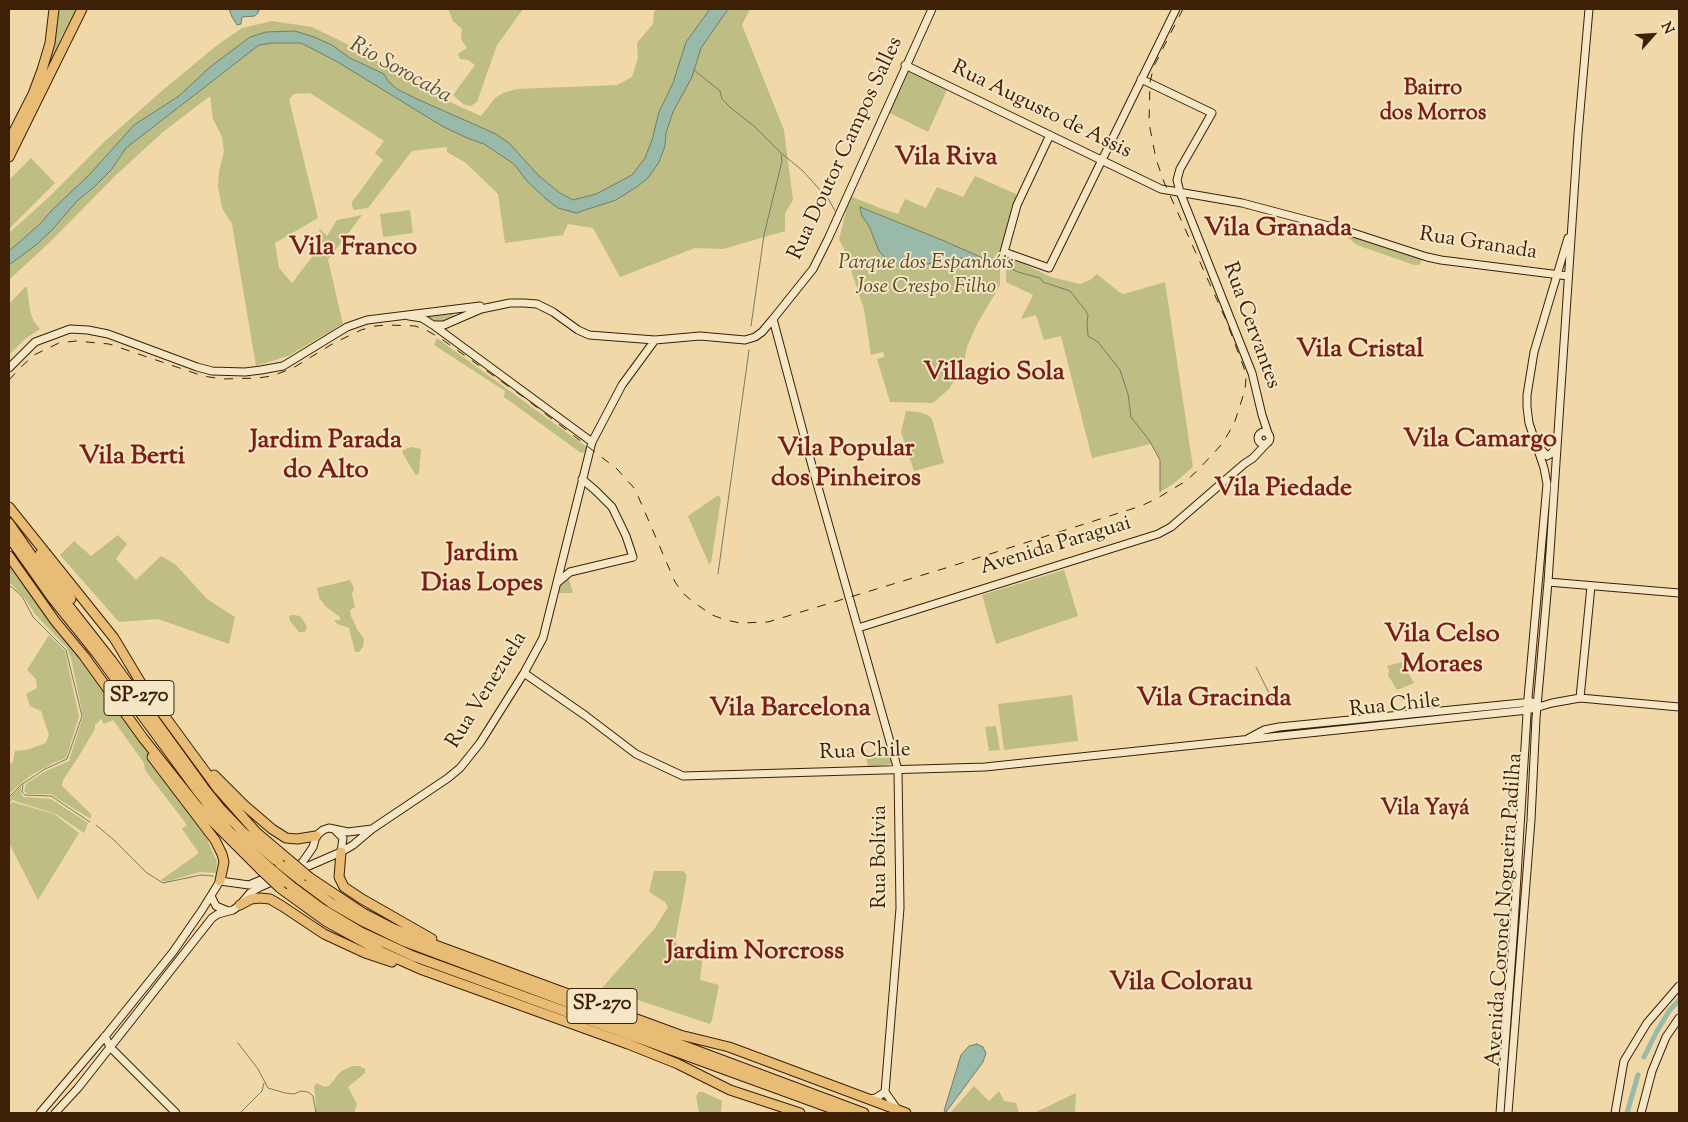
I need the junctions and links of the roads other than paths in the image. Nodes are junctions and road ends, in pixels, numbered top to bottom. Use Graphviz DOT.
graph roads {
  1 [pos="54,9"];
  2 [pos="81,9"];
  3 [pos="932,9"];
  4 [pos="1176,9"];
  5 [pos="1589,9"];
  6 [pos="905,65"];
  7 [pos="1144,80"];
  8 [pos="1050,135"];
  9 [pos="9,141"];
  10 [pos="9,158"];
  11 [pos="1101,160"];
  12 [pos="1160,189"];
  13 [pos="1180,192"];
  14 [pos="1572,220"];
  15 [pos="1557,275"];
  16 [pos="1568,276"];
  17 [pos="501,304"];
  18 [pos="452,309"];
  19 [pos="404,314"];
  20 [pos="774,319"];
  21 [pos="454,321"];
  22 [pos="433,325"];
  23 [pos="655,340"];
  24 [pos="9,368"];
  25 [pos="1262,415"];
  26 [pos="1269,436"];
  27 [pos="1259,437"];
  28 [pos="592,442"];
  29 [pos="1267,444"];
  30 [pos="1556,446"];
  31 [pos="1544,456"];
  32 [pos="1244,464"];
  33 [pos="582,479"];
  34 [pos="9,507"];
  35 [pos="9,523"];
  36 [pos="9,537"];
  37 [pos="9,556"];
  38 [pos="557,582"];
  39 [pos="1548,582"];
  40 [pos="1591,586"];
  41 [pos="1679,593"];
  42 [pos="858,628"];
  43 [pos="112,660"];
  44 [pos="524,673"];
  45 [pos="1580,698"];
  46 [pos="1528,702"];
  47 [pos="1537,705"];
  48 [pos="1679,706"];
  49 [pos="122,708"];
  50 [pos="1528,710"];
  51 [pos="1508,712"];
  52 [pos="1528,725"];
  53 [pos="1264,730"];
  54 [pos="1266,739"];
  55 [pos="1237,741"];
  56 [pos="189,750"];
  57 [pos="898,770"];
  58 [pos="372,829"];
  59 [pos="335,830"];
  60 [pos="316,836"];
  61 [pos="340,852"];
  62 [pos="266,870"];
  63 [pos="304,878"];
  64 [pos="220,881"];
  65 [pos="211,896"];
  66 [pos="240,905"];
  67 [pos="228,911"];
  68 [pos="456,952"];
  69 [pos="420,969"];
  70 [pos="1679,986"];
  71 [pos="1509,999"];
  72 [pos="1517,999"];
  73 [pos="1679,1018"];
  74 [pos="105,1036"];
  75 [pos="110,1046"];
  76 [pos="885,1092"];
  77 [pos="58,1094"];
  78 [pos="869,1099"];
  79 [pos="64,1103"];
  80 [pos="902,1112"];
  81 [pos="40,1113"];
  82 [pos="55,1113"];
  83 [pos="176,1113"];
  84 [pos="800,1113"];
  85 [pos="844,1113"];
  86 [pos="864,1113"];
  87 [pos="1500,1113"];
  88 [pos="1508,1113"];
  89 [pos="1615,1113"];
  90 [pos="1641,1113"];
  1 -- 9 [label="highway"];
  2 -- 10 [label="highway"];
  3 -- 6 [label="main road, Rua Doutor Campos Salles"];
  4 -- 7 [label="main road"];
  5 -- 14 [label="main road, Avenida Coronel Nogueira Padilha"];
  6 -- 8 [label="main road, Rua Augusto de Assis"];
  6 -- 20 [label="main road, Rua Doutor Campos Salles"];
  7 -- 11 [label="main road"];
  7 -- 13 [label="main road, Rua Cervantes"];
  8 -- 11 [label="main road, Rua Augusto de Assis"];
  8 -- 11 [label="main road"];
  11 -- 12 [label="main road, Rua Augusto de Assis"];
  12 -- 13 [label="main road, Rua Granada"];
  13 -- 15 [label="main road, Rua Granada"];
  13 -- 25 [label="main road, Rua Cervantes"];
  14 -- 15 [label="main road, Avenida Coronel Nogueira Padilha"];
  14 -- 16 [label="main road, Avenida Coronel Nogueira Padilha"];
  15 -- 16 [label="main road, Rua Granada"];
  15 -- 31 [label="main road, Avenida Coronel Nogueira Padilha"];
  16 -- 30 [label="main road, Avenida Coronel Nogueira Padilha"];
  17 -- 18 [label="main road"];
  17 -- 21 [label="main road"];
  17 -- 23 [label="main road, Rua Doutor Campos Salles"];
  18 -- 19 [label="main road"];
  18 -- 21 [label="main road"];
  19 -- 22 [label="main road"];
  19 -- 24 [label="main road"];
  20 -- 23 [label="main road, Rua Doutor Campos Salles"];
  20 -- 42 [label="main road, Rua Bolívia"];
  21 -- 22 [label="main road"];
  22 -- 28 [label="main road"];
  23 -- 28 [label="main road, Rua Venezuela"];
  25 -- 26 [label="main road, Rua Cervantes"];
  25 -- 27 [label="main road, Rua Cervantes"];
  26 -- 27 [label="main road"];
  26 -- 29 [label="main road"];
  27 -- 29 [label="main road"];
  27 -- 32 [label="main road, Avenida Paraguai"];
  28 -- 33 [label="main road, Rua Venezuela"];
  29 -- 32 [label="main road, Avenida Paraguai"];
  30 -- 31 [label="main road"];
  30 -- 39 [label="main road, Avenida Coronel Nogueira Padilha"];
  31 -- 46 [label="main road, Avenida Coronel Nogueira Padilha"];
  32 -- 42 [label="main road, Avenida Paraguai"];
  33 -- 38 [label="main road, Rua Venezuela"];
  33 -- 38 [label="main road"];
  34 -- 43 [label="highway"];
  34 -- 56 [label="highway, SP-270"];
  35 -- 43 [label="highway, SP-270"];
  36 -- 62 [label="highway, SP-270"];
  37 -- 49 [label="highway, SP-270"];
  38 -- 44 [label="main road, Rua Venezuela"];
  39 -- 40 [label="main road"];
  39 -- 47 [label="main road, Avenida Coronel Nogueira Padilha"];
  40 -- 41 [label="main road"];
  40 -- 45 [label="main road"];
  42 -- 57 [label="main road, Rua Bolívia"];
  43 -- 63 [label="highway, SP-270, bridge"];
  44 -- 57 [label="main road, Rua Chile"];
  44 -- 58 [label="main road, Rua Venezuela"];
  45 -- 47 [label="main road"];
  45 -- 48 [label="main road"];
  46 -- 47 [label="main road"];
  46 -- 50 [label="main road, Avenida Coronel Nogueira Padilha"];
  46 -- 53 [label="main road, Rua Chile"];
  47 -- 50 [label="main road"];
  47 -- 72 [label="main road, Avenida Coronel Nogueira Padilha"];
  49 -- 62 [label="highway, SP-270"];
  49 -- 64 [label="highway"];
  50 -- 51 [label="main road, Rua Chile"];
  50 -- 52 [label="main road, Avenida Coronel Nogueira Padilha"];
  51 -- 52 [label="main road"];
  51 -- 54 [label="main road, Rua Chile"];
  52 -- 71 [label="main road, Avenida Coronel Nogueira Padilha"];
  53 -- 54 [label="main road"];
  53 -- 55 [label="main road, Rua Chile"];
  54 -- 55 [label="main road, Rua Chile"];
  55 -- 57 [label="main road, Rua Chile"];
  56 -- 60 [label="highway"];
  56 -- 63 [label="highway, SP-270, bridge"];
  57 -- 76 [label="main road, Rua Bolívia"];
  58 -- 59 [label="main road, Rua Venezuela"];
  58 -- 61 [label="main road, Rua Venezuela"];
  59 -- 60 [label="main road, Rua Venezuela"];
  59 -- 61 [label="main road"];
  60 -- 64 [label="main road"];
  61 -- 66 [label="main road, Rua Venezuela"];
  61 -- 68 [label="highway"];
  62 -- 69 [label="highway, SP-270, bridge"];
  62 -- 85 [label="highway, SP-270, bridge"];
  63 -- 68 [label="highway, SP-270"];
  63 -- 86 [label="highway, SP-270"];
  64 -- 65 [label="main road"];
  65 -- 67 [label="main road"];
  65 -- 74 [label="main road"];
  66 -- 67 [label="main road, Rua Venezuela"];
  66 -- 69 [label="highway"];
  67 -- 75 [label="main road, Rua Venezuela"];
  68 -- 78 [label="highway, SP-270"];
  69 -- 84 [label="highway, SP-270"];
  70 -- 89 [label="main road"];
  71 -- 72 [label="main road"];
  71 -- 87 [label="main road, Avenida Coronel Nogueira Padilha"];
  72 -- 88 [label="main road, Avenida Coronel Nogueira Padilha"];
  73 -- 90 [label="main road"];
  74 -- 75 [label="main road"];
  74 -- 77 [label="main road"];
  75 -- 79 [label="main road, Rua Venezuela"];
  75 -- 83 [label="main road"];
  76 -- 78 [label="main road"];
  76 -- 80 [label="main road"];
  77 -- 79 [label="main road"];
  77 -- 81 [label="main road"];
  78 -- 80 [label="highway, SP-270"];
  79 -- 82 [label="main road, Rua Venezuela"];
}
